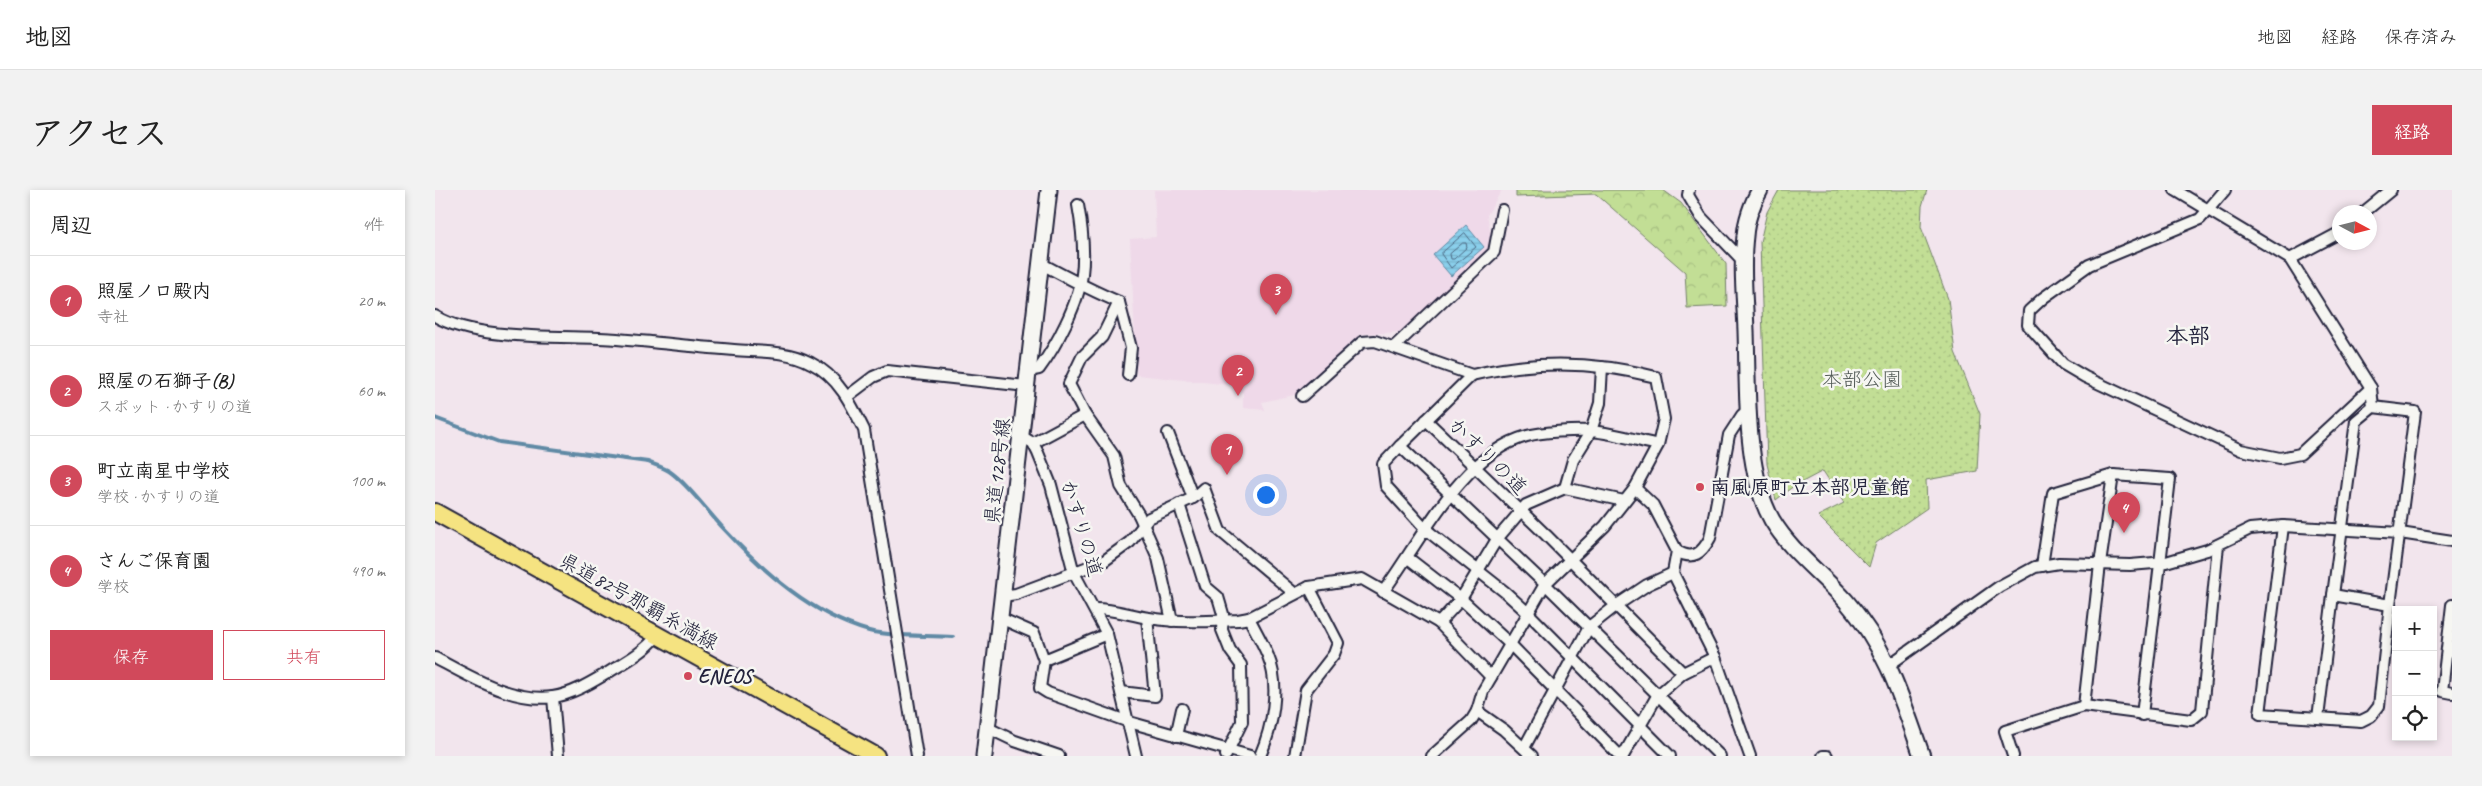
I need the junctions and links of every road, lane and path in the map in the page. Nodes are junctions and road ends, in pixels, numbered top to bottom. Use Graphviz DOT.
graph roads {
  1 [pos="1049,190"];
  2 [pos="1689,190"];
  3 [pos="1760,190"];
  4 [pos="2175,190"];
  5 [pos="2225,190"];
  6 [pos="2391,190"];
  7 [pos="1078,205"];
  8 [pos="2373,205"];
  9 [pos="1503,210"];
  10 [pos="2208,210"];
  11 [pos="2332,237"];
  12 [pos="2290,259"];
  13 [pos="1744,262"];
  14 [pos="1040,263"];
  15 [pos="1080,284"];
  16 [pos="1119,302"];
  17 [pos="435,316"];
  18 [pos="1395,346"];
  19 [pos="1602,368"];
  20 [pos="1128,375"];
  21 [pos="1472,375"];
  22 [pos="1027,379"];
  23 [pos="2371,388"];
  24 [pos="848,396"];
  25 [pos="1302,396"];
  26 [pos="2373,406"];
  27 [pos="1749,409"];
  28 [pos="1085,415"];
  29 [pos="1426,420"];
  30 [pos="1591,431"];
  31 [pos="1168,433"];
  32 [pos="1027,439"];
  33 [pos="1658,445"];
  34 [pos="1400,446"];
  35 [pos="1475,466"];
  36 [pos="2113,475"];
  37 [pos="1565,488"];
  38 [pos="1635,488"];
  39 [pos="1449,495"];
  40 [pos="1193,498"];
  41 [pos="1625,501"];
  42 [pos="1179,504"];
  43 [pos="1519,511"];
  44 [pos="435,512"];
  45 [pos="1143,525"];
  46 [pos="2283,526"];
  47 [pos="1424,528"];
  48 [pos="2341,529"];
  49 [pos="2400,533"];
  50 [pos="1497,539"];
  51 [pos="2452,540"];
  52 [pos="2218,545"];
  53 [pos="1677,551"];
  54 [pos="1408,558"];
  55 [pos="1570,559"];
  56 [pos="2160,563"];
  57 [pos="2100,564"];
  58 [pos="2042,566"];
  59 [pos="1478,570"];
  60 [pos="1074,573"];
  61 [pos="1673,573"];
  62 [pos="1545,584"];
  63 [pos="1309,587"];
  64 [pos="1383,592"];
  65 [pos="1294,594"];
  66 [pos="2333,595"];
  67 [pos="1003,596"];
  68 [pos="1461,599"];
  69 [pos="1617,605"];
  70 [pos="2390,605"];
  71 [pos="2452,605"];
  72 [pos="1095,609"];
  73 [pos="1528,613"];
  74 [pos="1000,618"];
  75 [pos="1147,618"];
  76 [pos="1249,618"];
  77 [pos="1172,621"];
  78 [pos="1218,621"];
  79 [pos="1439,623"];
  80 [pos="1589,627"];
  81 [pos="1107,634"];
  82 [pos="657,636"];
  83 [pos="1510,644"];
  84 [pos="1715,657"];
  85 [pos="435,658"];
  86 [pos="1573,658"];
  87 [pos="1044,660"];
  88 [pos="1889,666"];
  89 [pos="1683,673"];
  90 [pos="1491,676"];
  91 [pos="1557,690"];
  92 [pos="1121,692"];
  93 [pos="2452,693"];
  94 [pos="1657,696"];
  95 [pos="553,697"];
  96 [pos="2084,706"];
  97 [pos="1182,709"];
  98 [pos="1477,711"];
  99 [pos="2142,715"];
  100 [pos="2318,718"];
  101 [pos="1129,722"];
  102 [pos="1641,725"];
  103 [pos="988,728"];
  104 [pos="1176,736"];
  105 [pos="1524,748"];
  106 [pos="1228,753"];
  107 [pos="558,756"];
  108 [pos="876,756"];
  109 [pos="917,756"];
  110 [pos="984,756"];
  111 [pos="1059,756"];
  112 [pos="1136,756"];
  113 [pos="1249,756"];
  114 [pos="1259,756"];
  115 [pos="1295,756"];
  116 [pos="1432,756"];
  117 [pos="1532,756"];
  118 [pos="1622,756"];
  119 [pos="1670,756"];
  120 [pos="1720,756"];
  121 [pos="1750,756"];
  122 [pos="1823,756"];
  123 [pos="1827,756"];
  124 [pos="1922,756"];
  125 [pos="2013,756"];
  1 -- 14 [label="street, 県道128号線"];
  2 -- 13 [label="street"];
  3 -- 13 [label="street"];
  4 -- 10 [label="street"];
  5 -- 10 [label="street"];
  6 -- 8 [label="street"];
  7 -- 15 [label="street"];
  9 -- 18 [label="street"];
  10 -- 12 [label="street"];
  10 -- 23 [label="street"];
  11 -- 12 [label="street"];
  12 -- 23 [label="street"];
  13 -- 27 [label="street"];
  14 -- 15 [label="street"];
  14 -- 22 [label="street, 県道128号線"];
  15 -- 16 [label="street"];
  15 -- 22 [label="street"];
  16 -- 20 [label="street"];
  16 -- 28 [label="street"];
  17 -- 24 [label="street"];
  18 -- 21 [label="street"];
  18 -- 25 [label="street"];
  19 -- 21 [label="street"];
  19 -- 30 [label="street"];
  19 -- 33 [label="street"];
  21 -- 29 [label="street, かすりの道"];
  22 -- 24 [label="street"];
  22 -- 32 [label="street, 県道128号線"];
  23 -- 26 [label="street"];
  24 -- 109 [label="street"];
  26 -- 48 [label="street"];
  26 -- 49 [label="street"];
  27 -- 53 [label="street"];
  27 -- 88 [label="street"];
  28 -- 32 [label="street"];
  28 -- 45 [label="street"];
  29 -- 34 [label="street"];
  29 -- 35 [label="street, かすりの道"];
  30 -- 33 [label="street"];
  30 -- 35 [label="street"];
  30 -- 37 [label="street"];
  31 -- 40 [label="street"];
  32 -- 60 [label="street, かすりの道"];
  32 -- 67 [label="street, 県道128号線"];
  33 -- 38 [label="street"];
  34 -- 39 [label="street"];
  34 -- 47 [label="street"];
  35 -- 39 [label="street"];
  35 -- 43 [label="street, かすりの道"];
  36 -- 56 [label="street"];
  36 -- 57 [label="street"];
  36 -- 58 [label="street"];
  37 -- 41 [label="street"];
  37 -- 43 [label="street, かすりの道"];
  38 -- 41 [label="street"];
  38 -- 53 [label="street"];
  39 -- 47 [label="street"];
  39 -- 50 [label="street"];
  40 -- 42 [label="street"];
  40 -- 65 [label="street"];
  41 -- 55 [label="street"];
  42 -- 45 [label="street"];
  42 -- 78 [label="street"];
  43 -- 50 [label="street"];
  43 -- 55 [label="street, かすりの道"];
  44 -- 82 [label="main road, 県道82号那覇糸満線"];
  45 -- 60 [label="street"];
  45 -- 77 [label="street"];
  46 -- 48 [label="street"];
  46 -- 52 [label="street"];
  46 -- 100 [label="street"];
  47 -- 54 [label="street"];
  47 -- 59 [label="street"];
  48 -- 49 [label="street"];
  48 -- 66 [label="street"];
  49 -- 51 [label="street"];
  49 -- 70 [label="street"];
  50 -- 59 [label="street"];
  50 -- 62 [label="street"];
  52 -- 56 [label="street"];
  52 -- 99 [label="street"];
  53 -- 61 [label="street"];
  54 -- 64 [label="street"];
  54 -- 68 [label="street"];
  55 -- 62 [label="street"];
  55 -- 69 [label="street, かすりの道"];
  56 -- 57 [label="street"];
  56 -- 99 [label="street"];
  57 -- 58 [label="street"];
  57 -- 96 [label="street"];
  58 -- 88 [label="street"];
  59 -- 68 [label="street"];
  59 -- 73 [label="street"];
  60 -- 67 [label="street"];
  60 -- 72 [label="street, かすりの道"];
  61 -- 69 [label="street"];
  61 -- 84 [label="street"];
  62 -- 73 [label="street"];
  62 -- 80 [label="street"];
  63 -- 64 [label="street"];
  63 -- 65 [label="street"];
  63 -- 115 [label="street"];
  64 -- 79 [label="street"];
  65 -- 76 [label="street"];
  66 -- 70 [label="street"];
  66 -- 100 [label="street"];
  67 -- 74 [label="street, 県道128号線"];
  68 -- 79 [label="street"];
  68 -- 83 [label="street"];
  69 -- 80 [label="street"];
  69 -- 89 [label="street, かすりの道"];
  70 -- 100 [label="street"];
  71 -- 93 [label="street"];
  72 -- 75 [label="street"];
  72 -- 81 [label="street, かすりの道"];
  73 -- 83 [label="street"];
  73 -- 86 [label="street"];
  74 -- 87 [label="street"];
  74 -- 103 [label="street, 県道128号線"];
  75 -- 77 [label="street"];
  75 -- 92 [label="street"];
  76 -- 78 [label="street"];
  76 -- 114 [label="street"];
  77 -- 78 [label="street"];
  78 -- 106 [label="street"];
  79 -- 90 [label="street"];
  80 -- 86 [label="street"];
  80 -- 94 [label="street"];
  81 -- 87 [label="street"];
  81 -- 92 [label="street, かすりの道"];
  82 -- 95 [label="street"];
  82 -- 108 [label="main road, 県道82号那覇糸満線"];
  83 -- 90 [label="street"];
  83 -- 91 [label="street"];
  84 -- 89 [label="street"];
  84 -- 121 [label="street"];
  85 -- 95 [label="street"];
  86 -- 91 [label="street"];
  86 -- 102 [label="street"];
  87 -- 101 [label="street"];
  88 -- 124 [label="street"];
  89 -- 94 [label="street"];
  90 -- 98 [label="street"];
  91 -- 105 [label="street"];
  91 -- 118 [label="street"];
  92 -- 101 [label="street, かすりの道"];
  94 -- 102 [label="street"];
  94 -- 120 [label="street"];
  95 -- 107 [label="street"];
  96 -- 99 [label="street"];
  96 -- 125 [label="street"];
  97 -- 104 [label="street"];
  98 -- 105 [label="street"];
  98 -- 116 [label="street"];
  101 -- 104 [label="street"];
  101 -- 112 [label="street, かすりの道"];
  102 -- 118 [label="street"];
  102 -- 119 [label="street"];
  103 -- 110 [label="street, 県道128号線"];
  103 -- 111 [label="street"];
  104 -- 106 [label="street"];
  105 -- 117 [label="street"];
  106 -- 113 [label="street"];
  122 -- 123 [label="street"];
}
